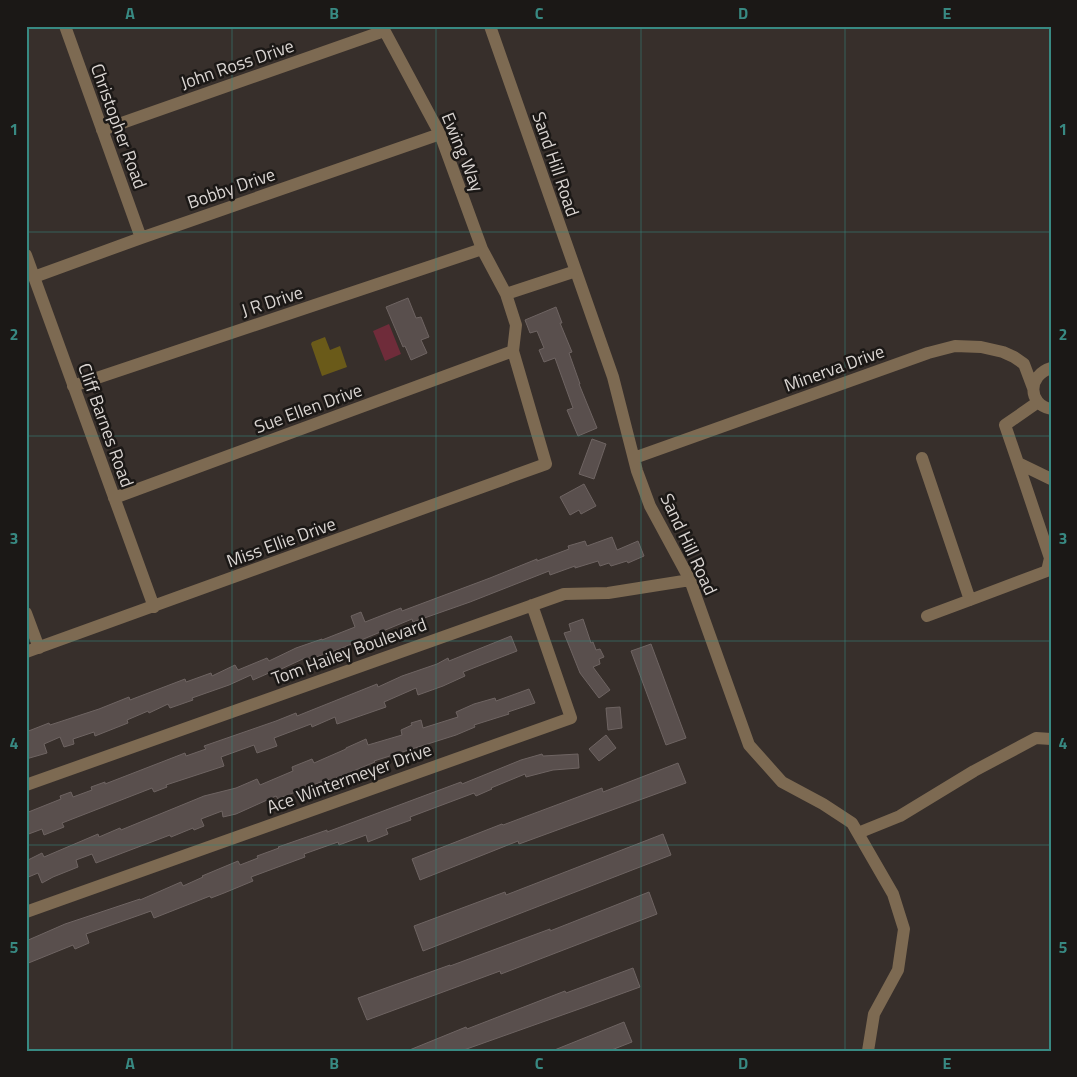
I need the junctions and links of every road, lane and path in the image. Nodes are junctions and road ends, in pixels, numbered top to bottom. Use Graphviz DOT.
graph roads {
  1 [pos="65,26"];
  2 [pos="490,26"];
  3 [pos="383,29"];
  4 [pos="102,130"];
  5 [pos="440,134"];
  6 [pos="141,238"];
  7 [pos="482,249"];
  8 [pos="26,255"];
  9 [pos="576,271"];
  10 [pos="34,277"];
  11 [pos="506,294"];
  12 [pos="513,351"];
  13 [pos="1024,364"];
  14 [pos="1047,370"];
  15 [pos="73,386"];
  16 [pos="1033,388"];
  17 [pos="1038,402"];
  18 [pos="1051,409"];
  19 [pos="634,458"];
  20 [pos="922,458"];
  21 [pos="1018,463"];
  22 [pos="546,464"];
  23 [pos="1051,479"];
  24 [pos="114,498"];
  25 [pos="690,580"];
  26 [pos="970,600"];
  27 [pos="532,605"];
  28 [pos="154,607"];
  29 [pos="26,613"];
  30 [pos="927,616"];
  31 [pos="39,648"];
  32 [pos="26,652"];
  33 [pos="1051,739"];
  34 [pos="26,785"];
  35 [pos="858,834"];
  36 [pos="26,912"];
  37 [pos="868,1051"];
  1 -- 4 [label="street, Christopher Road"];
  2 -- 9 [label="street, Sand Hill Road"];
  3 -- 4 [label="street, John Ross Drive"];
  3 -- 5 [label="street, Ewing Way"];
  4 -- 6 [label="street, Christopher Road"];
  5 -- 6 [label="street, Bobby Drive"];
  5 -- 7 [label="street, Ewing Way"];
  6 -- 10 [label="street, Bobby Drive"];
  7 -- 11 [label="street, Ewing Way"];
  7 -- 15 [label="street, J R Drive"];
  8 -- 10 [label="street, Cliff Barnes Road"];
  9 -- 11 [label="street"];
  9 -- 19 [label="street, Sand Hill Road"];
  10 -- 15 [label="street, Cliff Barnes Road"];
  11 -- 12 [label="street, Ewing Way"];
  12 -- 22 [label="street, Ewing Way"];
  12 -- 24 [label="street, Sue Ellen Drive"];
  13 -- 14 [label="street, Minerva Drive"];
  13 -- 16 [label="street"];
  13 -- 19 [label="street, Minerva Drive"];
  14 -- 16 [label="street"];
  15 -- 24 [label="street, Cliff Barnes Road"];
  16 -- 17 [label="street"];
  17 -- 18 [label="street"];
  17 -- 21 [label="street"];
  19 -- 25 [label="street, Sand Hill Road"];
  20 -- 26 [label="street"];
  21 -- 23 [label="street"];
  21 -- 26 [label="street"];
  22 -- 28 [label="street, Miss Ellie Drive"];
  24 -- 28 [label="street, Cliff Barnes Road"];
  25 -- 27 [label="street, Tom Hailey Boulevard"];
  25 -- 35 [label="street, Sand Hill Road"];
  26 -- 30 [label="street"];
  27 -- 34 [label="street, Tom Hailey Boulevard"];
  27 -- 36 [label="street, Ace Wintermeyer Drive"];
  28 -- 31 [label="street, Miss Ellie Drive"];
  29 -- 31 [label="street"];
  31 -- 32 [label="street, Miss Ellie Drive"];
  33 -- 35 [label="street"];
  35 -- 37 [label="street, Sand Hill Road"];
}
